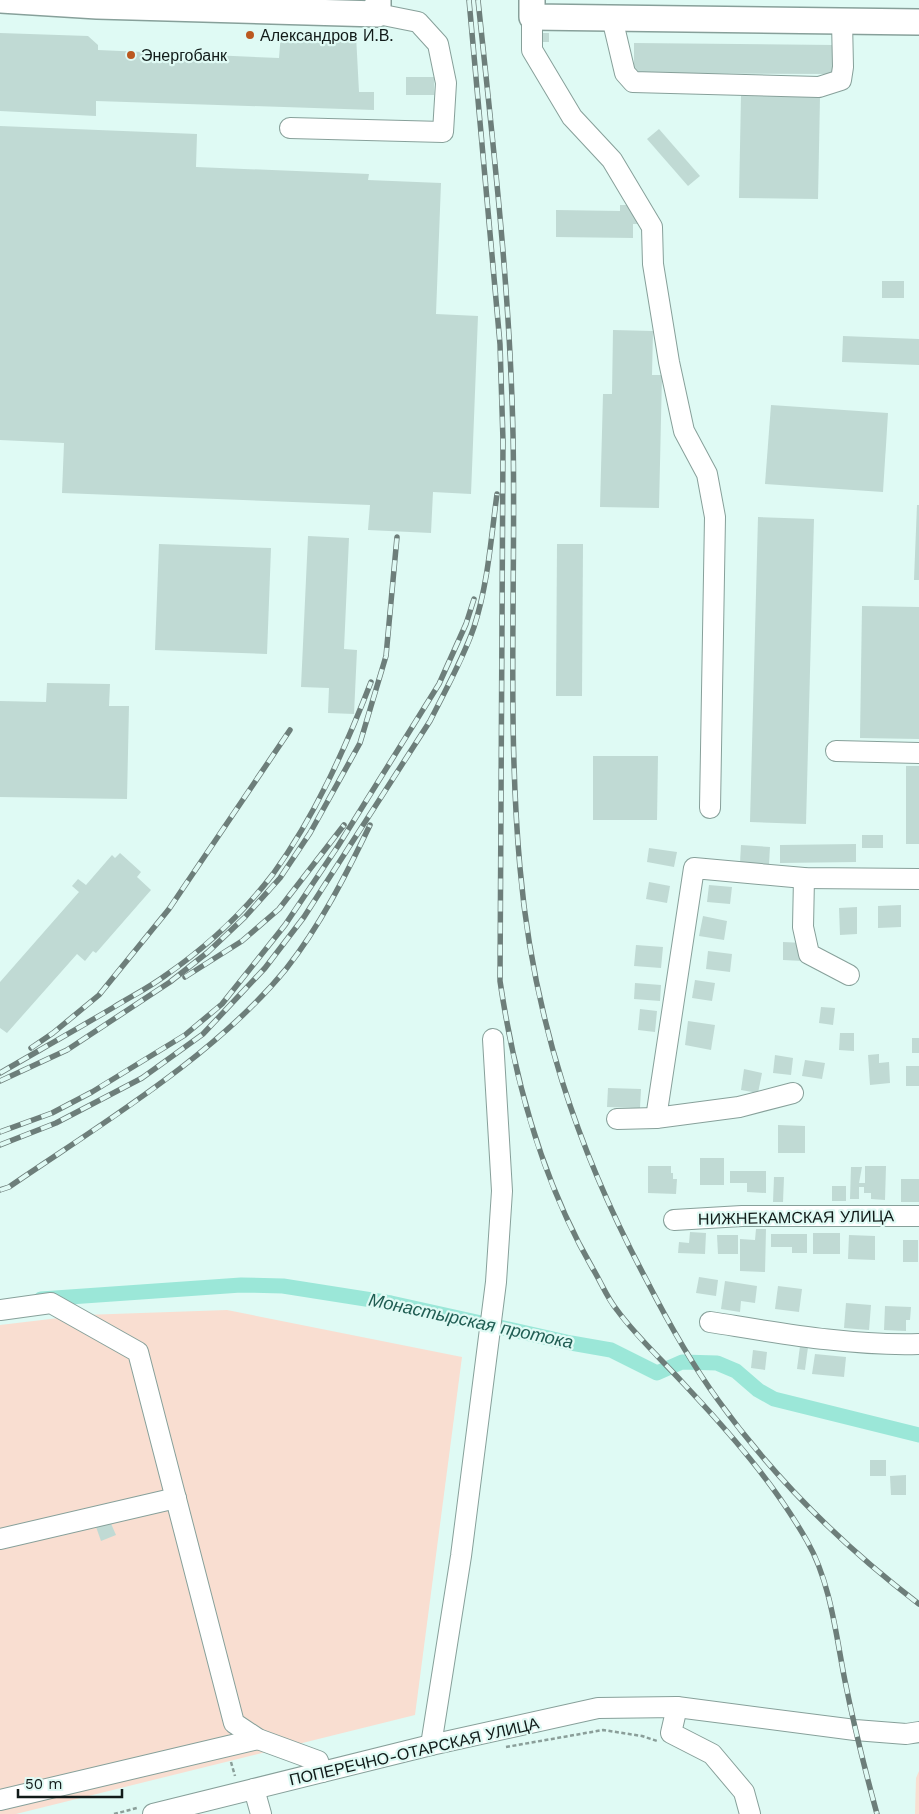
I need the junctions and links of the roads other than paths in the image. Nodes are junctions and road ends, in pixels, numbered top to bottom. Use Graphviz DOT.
graph roads {
  1 [pos="0,0"];
  2 [pos="378,7"];
  3 [pos="532,8"];
  4 [pos="612,18"];
  5 [pos="842,21"];
  6 [pos="919,22"];
  7 [pos="290,128"];
  8 [pos="836,751"];
  9 [pos="919,753"];
  10 [pos="710,808"];
  11 [pos="804,878"];
  12 [pos="919,880"];
  13 [pos="848,975"];
  14 [pos="493,1039"];
  15 [pos="793,1093"];
  16 [pos="656,1118"];
  17 [pos="617,1119"];
  18 [pos="919,1216"];
  19 [pos="674,1220"];
  20 [pos="0,1310"];
  21 [pos="710,1322"];
  22 [pos="919,1344"];
  23 [pos="176,1498"];
  24 [pos="0,1539"];
  25 [pos="676,1707"];
  26 [pos="919,1732"];
  27 [pos="258,1739"];
  28 [pos="431,1745"];
  29 [pos="322,1772"];
  30 [pos="254,1789"];
  31 [pos="0,1800"];
  32 [pos="153,1814"];
  33 [pos="261,1814"];
  34 [pos="750,1814"];
  1 -- 2 [label="main road"];
  2 -- 7 [label="street"];
  3 -- 4 [label="main road"];
  3 -- 10 [label="street"];
  4 -- 5 [label="main road"];
  4 -- 5 [label="street"];
  5 -- 6 [label="main road"];
  8 -- 9 [label="street"];
  11 -- 12 [label="street"];
  11 -- 13 [label="street"];
  11 -- 16 [label="street"];
  14 -- 28 [label="street"];
  15 -- 16 [label="street"];
  16 -- 17 [label="street"];
  18 -- 19 [label="street, НИЖНЕКАМСКАЯ УЛИЦА"];
  20 -- 23 [label="street"];
  21 -- 22 [label="street"];
  23 -- 24 [label="street"];
  23 -- 27 [label="street"];
  25 -- 26 [label="street, ПОПЕРЕЧНО-ОТАРСКАЯ УЛИЦА"];
  25 -- 28 [label="street, ПОПЕРЕЧНО-ОТАРСКАЯ УЛИЦА"];
  25 -- 34 [label="street"];
  27 -- 29 [label="street"];
  27 -- 31 [label="street"];
  28 -- 29 [label="street, ПОПЕРЕЧНО-ОТАРСКАЯ УЛИЦА"];
  29 -- 30 [label="street, ПОПЕРЕЧНО-ОТАРСКАЯ УЛИЦА"];
  30 -- 32 [label="street, ПОПЕРЕЧНО-ОТАРСКАЯ УЛИЦА"];
  30 -- 33 [label="street"];
}
